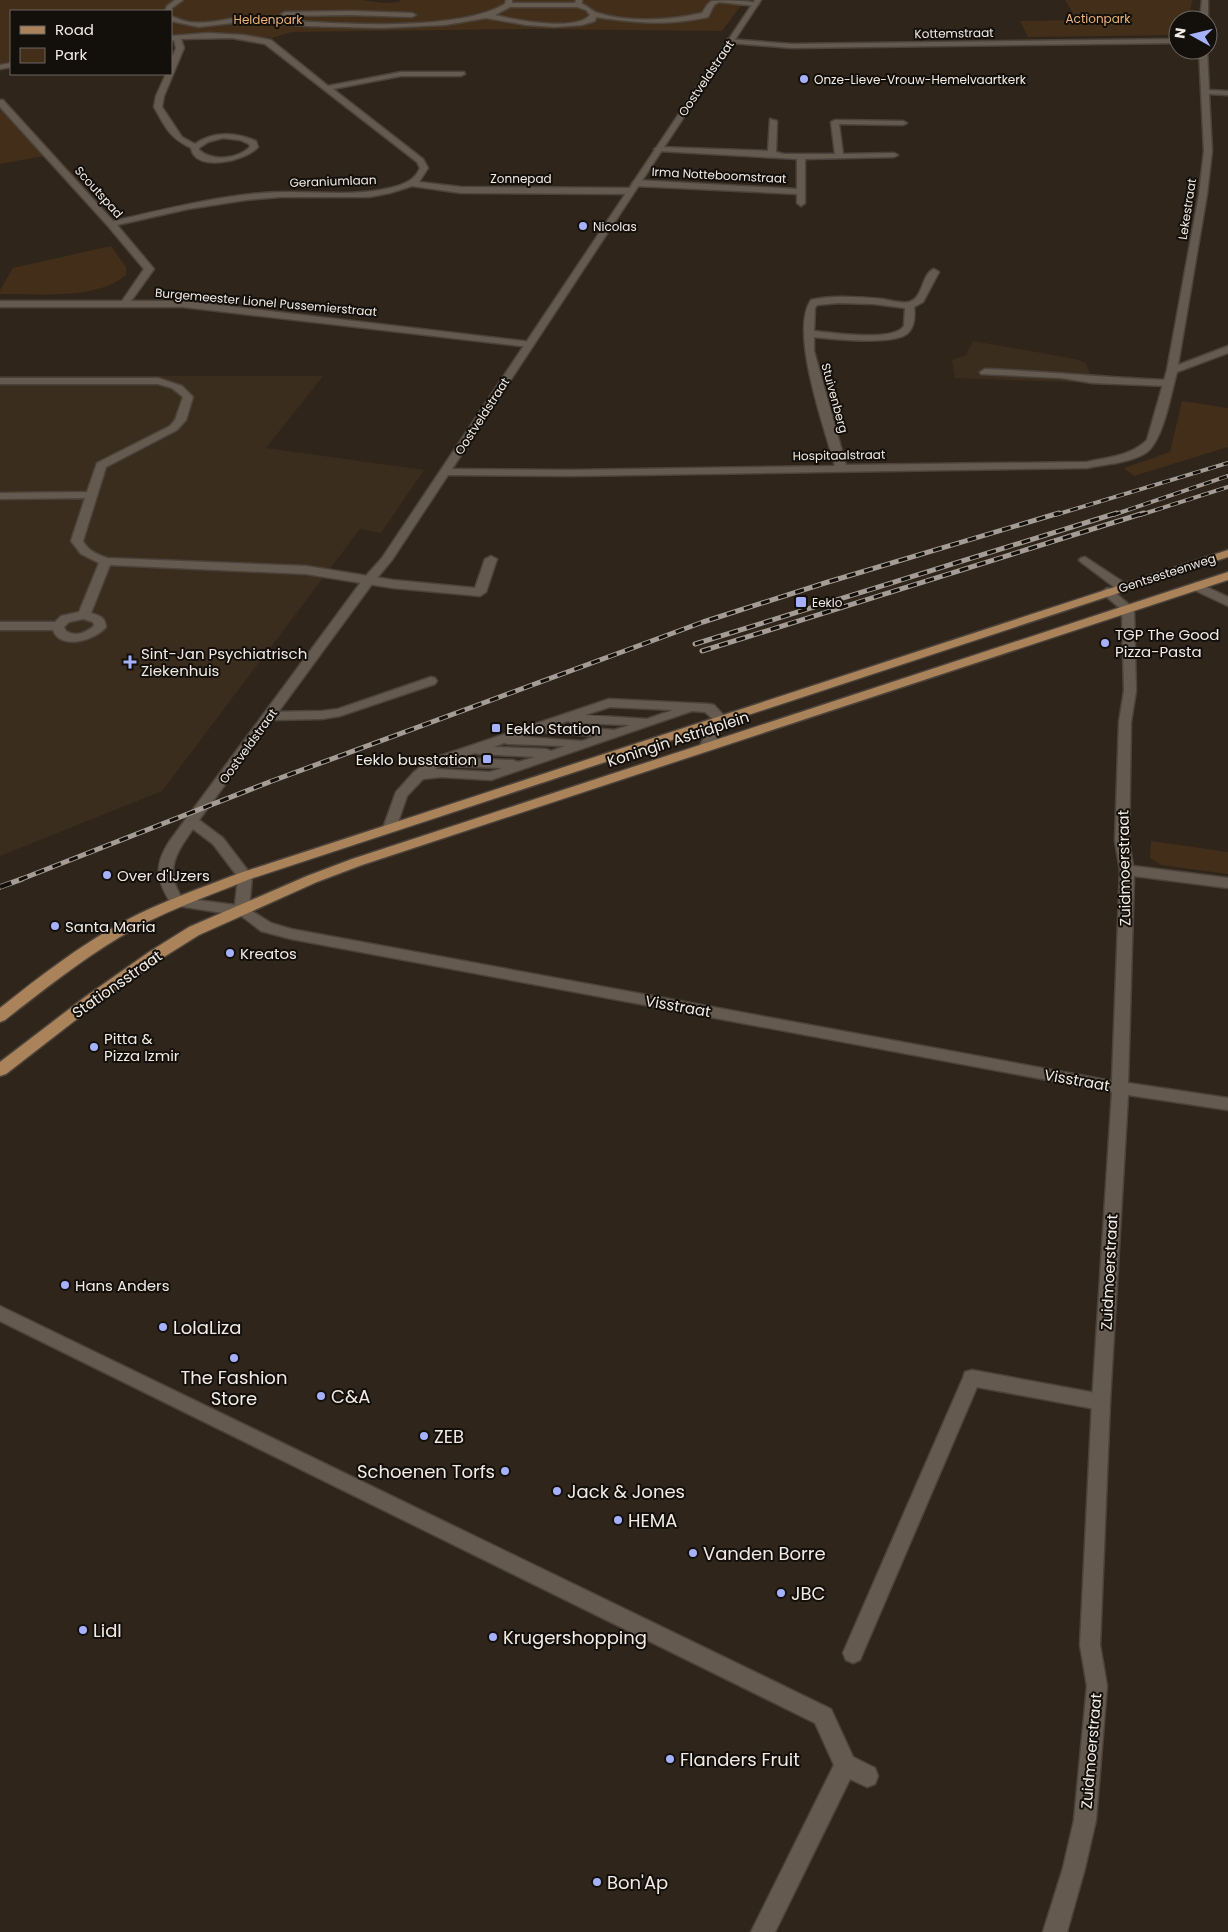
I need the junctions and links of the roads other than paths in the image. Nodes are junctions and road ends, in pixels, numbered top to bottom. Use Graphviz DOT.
graph roads {
  1 [pos="180,0"];
  2 [pos="719,0"];
  3 [pos="509,2"];
  4 [pos="578,2"];
  5 [pos="756,2"];
  6 [pos="168,10"];
  7 [pos="594,15"];
  8 [pos="488,16"];
  9 [pos="172,18"];
  10 [pos="247,19"];
  11 [pos="460,22"];
  12 [pos="174,38"];
  13 [pos="1168,41"];
  14 [pos="731,42"];
  15 [pos="1204,60"];
  16 [pos="172,69"];
  17 [pos="170,75"];
  18 [pos="460,77"];
  19 [pos="328,88"];
  20 [pos="1206,92"];
  21 [pos="1228,94"];
  22 [pos="0,102"];
  23 [pos="773,121"];
  24 [pos="904,123"];
  25 [pos="195,147"];
  26 [pos="658,149"];
  27 [pos="772,154"];
  28 [pos="801,156"];
  29 [pos="894,156"];
  30 [pos="839,157"];
  31 [pos="636,183"];
  32 [pos="412,184"];
  33 [pos="631,191"];
  34 [pos="801,192"];
  35 [pos="801,203"];
  36 [pos="111,224"];
  37 [pos="934,272"];
  38 [pos="126,303"];
  39 [pos="0,304"];
  40 [pos="909,306"];
  41 [pos="810,334"];
  42 [pos="529,344"];
  43 [pos="1228,349"];
  44 [pos="1172,370"];
  45 [pos="985,372"];
  46 [pos="0,381"];
  47 [pos="1168,383"];
  48 [pos="841,468"];
  49 [pos="446,472"];
  50 [pos="91,495"];
  51 [pos="0,496"];
  52 [pos="1228,553"];
  53 [pos="491,558"];
  54 [pos="106,560"];
  55 [pos="1085,560"];
  56 [pos="1228,576"];
  57 [pos="368,580"];
  58 [pos="1196,586"];
  59 [pos="1122,588"];
  60 [pos="1107,592"];
  61 [pos="1228,602"];
  62 [pos="1128,609"];
  63 [pos="84,615"];
  64 [pos="0,626"];
  65 [pos="58,626"];
  66 [pos="431,681"];
  67 [pos="695,707"];
  68 [pos="270,716"];
  69 [pos="564,718"];
  70 [pos="721,719"];
  71 [pos="651,722"];
  72 [pos="535,728"];
  73 [pos="619,733"];
  74 [pos="499,740"];
  75 [pos="589,743"];
  76 [pos="706,747"];
  77 [pos="470,749"];
  78 [pos="557,754"];
  79 [pos="436,762"];
  80 [pos="524,764"];
  81 [pos="418,775"];
  82 [pos="193,822"];
  83 [pos="390,828"];
  84 [pos="1127,870"];
  85 [pos="244,876"];
  86 [pos="1228,883"];
  87 [pos="177,902"];
  88 [pos="242,911"];
  89 [pos="0,1016"];
  90 [pos="0,1070"];
  91 [pos="1120,1088"];
  92 [pos="1228,1104"];
  93 [pos="0,1313"];
  94 [pos="1101,1402"];
  95 [pos="853,1653"];
  96 [pos="845,1766"];
  97 [pos="867,1776"];
  98 [pos="763,1932"];
  99 [pos="1055,1932"];
  1 -- 6 [label="street"];
  2 -- 5 [label="street"];
  2 -- 7 [label="street"];
  3 -- 4 [label="street"];
  3 -- 8 [label="street"];
  4 -- 7 [label="street"];
  5 -- 14 [label="street, Oostveldstraat"];
  7 -- 8 [label="street"];
  8 -- 11 [label="street"];
  9 -- 10 [label="street"];
  10 -- 11 [label="street"];
  10 -- 11 [label="street"];
  12 -- 16 [label="street"];
  12 -- 19 [label="street"];
  13 -- 14 [label="street, Kottemstraat"];
  14 -- 26 [label="street, Oostveldstraat"];
  15 -- 20 [label="street, Lekestraat"];
  17 -- 25 [label="street"];
  18 -- 19 [label="street"];
  19 -- 32 [label="street"];
  20 -- 21 [label="street"];
  20 -- 44 [label="street, Lekestraat"];
  22 -- 36 [label="street, Scoutspad"];
  23 -- 27 [label="street, Irma Notteboomstraat"];
  24 -- 30 [label="street"];
  25 -- 25 [label="street"];
  26 -- 27 [label="street, Irma Notteboomstraat"];
  26 -- 31 [label="street, Oostveldstraat"];
  27 -- 28 [label="street, Irma Notteboomstraat"];
  28 -- 30 [label="street, Irma Notteboomstraat"];
  28 -- 34 [label="street, Irma Notteboomstraat"];
  29 -- 30 [label="street, Irma Notteboomstraat"];
  31 -- 33 [label="street, Oostveldstraat"];
  31 -- 34 [label="street, Irma Notteboomstraat"];
  32 -- 33 [label="street, Zonnepad"];
  32 -- 36 [label="street, Geraniumlaan"];
  33 -- 42 [label="street, Oostveldstraat"];
  34 -- 35 [label="street, Irma Notteboomstraat"];
  36 -- 38 [label="street, Scoutspad"];
  37 -- 40 [label="street"];
  38 -- 39 [label="street, Burgemeester Lionel Pussemierstraat"];
  38 -- 42 [label="street, Burgemeester Lionel Pussemierstraat"];
  40 -- 41 [label="street"];
  40 -- 41 [label="street, Stuivenberg"];
  41 -- 48 [label="street, Stuivenberg"];
  42 -- 49 [label="street, Oostveldstraat"];
  43 -- 44 [label="street"];
  44 -- 47 [label="street, Hospitaalstraat"];
  45 -- 47 [label="street"];
  46 -- 50 [label="street"];
  47 -- 48 [label="street, Hospitaalstraat"];
  48 -- 49 [label="street, Hospitaalstraat"];
  49 -- 57 [label="street, Oostveldstraat"];
  50 -- 51 [label="street"];
  50 -- 54 [label="street"];
  52 -- 59 [label="main road, Gentsesteenweg"];
  53 -- 57 [label="street"];
  54 -- 57 [label="street"];
  54 -- 63 [label="street"];
  55 -- 59 [label="street"];
  56 -- 58 [label="main road, Gentsesteenweg"];
  57 -- 68 [label="street, Oostveldstraat"];
  58 -- 61 [label="street"];
  58 -- 62 [label="main road, Gentsesteenweg"];
  59 -- 60 [label="main road, Gentsesteenweg"];
  60 -- 62 [label="street"];
  60 -- 70 [label="main road, Koningin Astridplein"];
  62 -- 76 [label="main road, Koningin Astridplein"];
  62 -- 84 [label="street, Zuidmoerstraat"];
  63 -- 65 [label="street"];
  63 -- 65 [label="street"];
  64 -- 65 [label="street"];
  66 -- 68 [label="street"];
  67 -- 69 [label="street"];
  67 -- 70 [label="street"];
  67 -- 71 [label="street"];
  68 -- 82 [label="street, Oostveldstraat"];
  69 -- 71 [label="street"];
  69 -- 72 [label="street"];
  70 -- 76 [label="street"];
  70 -- 83 [label="main road, Koningin Astridplein"];
  71 -- 73 [label="street"];
  72 -- 73 [label="street"];
  72 -- 74 [label="street"];
  73 -- 75 [label="street"];
  74 -- 75 [label="street"];
  74 -- 77 [label="street"];
  75 -- 78 [label="street"];
  76 -- 88 [label="main road, Koningin Astridplein"];
  77 -- 78 [label="street"];
  77 -- 79 [label="street"];
  78 -- 80 [label="street"];
  79 -- 80 [label="street"];
  79 -- 81 [label="street"];
  80 -- 81 [label="street"];
  81 -- 83 [label="street"];
  82 -- 85 [label="street"];
  82 -- 87 [label="street, Oostveldstraat"];
  83 -- 85 [label="main road, Koningin Astridplein"];
  84 -- 86 [label="street"];
  84 -- 91 [label="street, Zuidmoerstraat"];
  85 -- 87 [label="main road, Koningin Astridplein"];
  85 -- 88 [label="street"];
  87 -- 88 [label="street"];
  87 -- 89 [label="main road"];
  88 -- 90 [label="main road, Stationsstraat"];
  88 -- 91 [label="street, Visstraat"];
  91 -- 92 [label="street, Visstraat"];
  91 -- 94 [label="street, Zuidmoerstraat"];
  93 -- 96 [label="street"];
  94 -- 95 [label="street"];
  94 -- 99 [label="street, Zuidmoerstraat"];
  96 -- 97 [label="street"];
  96 -- 98 [label="street"];
}
